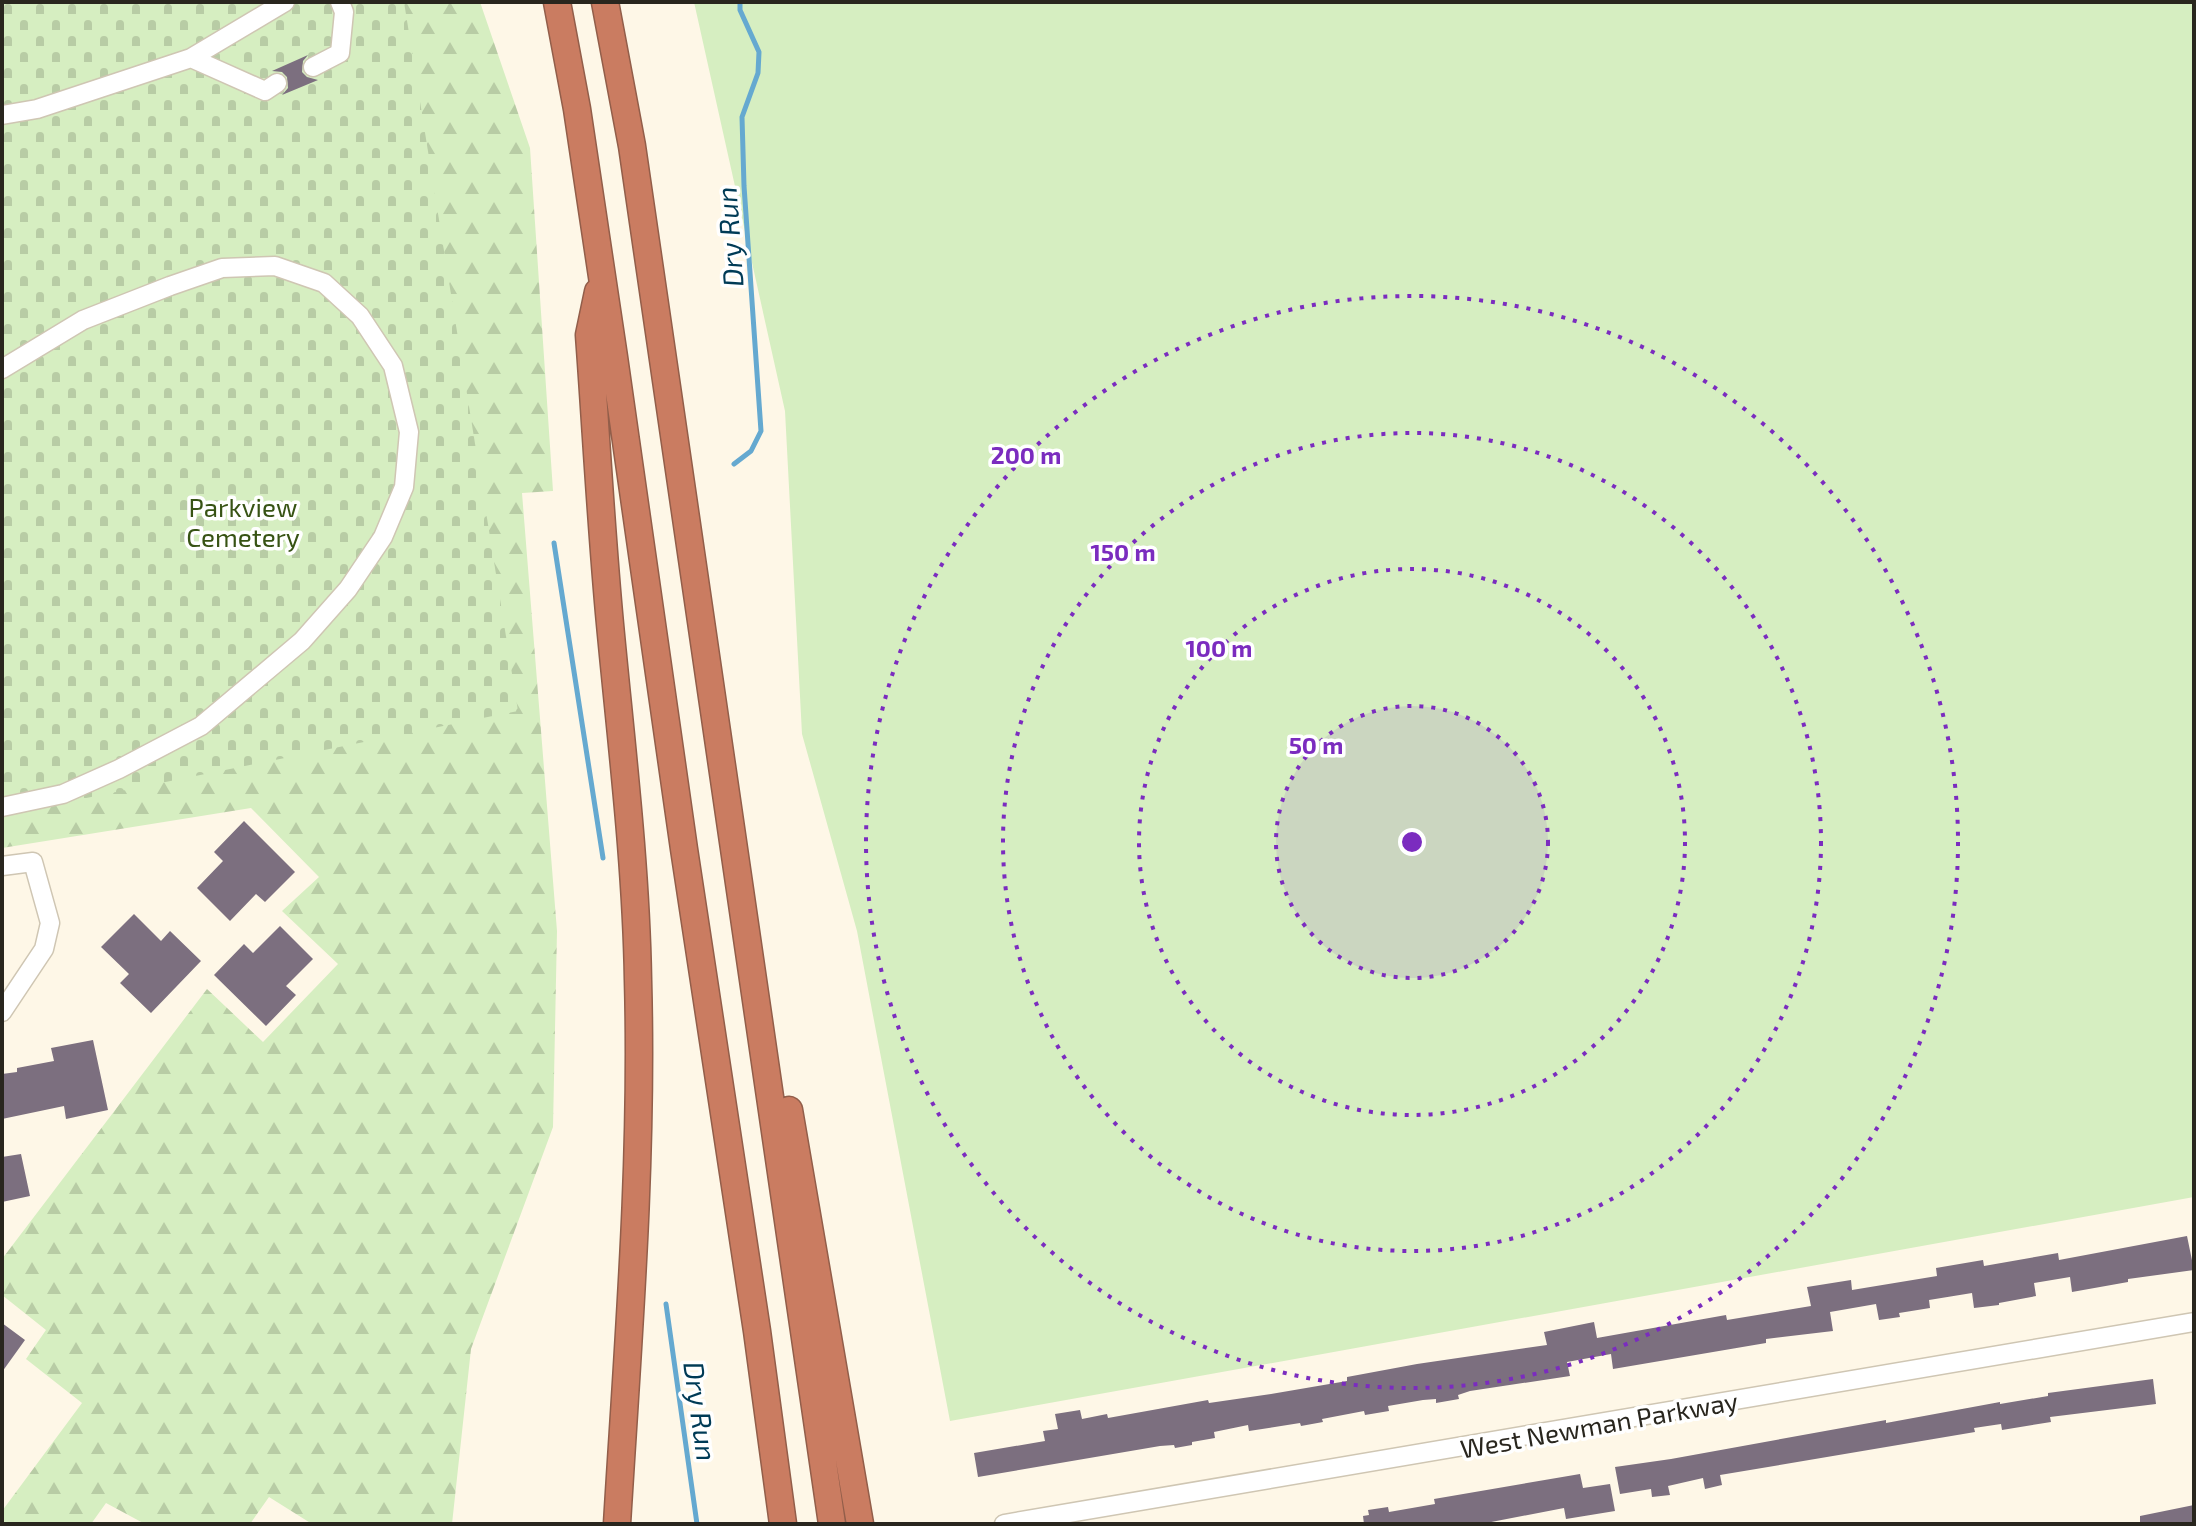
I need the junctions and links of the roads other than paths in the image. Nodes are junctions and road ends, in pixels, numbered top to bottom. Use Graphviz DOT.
graph roads {
  1 [pos="285,2"];
  2 [pos="340,2"];
  3 [pos="557,2"];
  4 [pos="605,2"];
  5 [pos="191,58"];
  6 [pos="313,67"];
  7 [pos="277,83"];
  8 [pos="2,115"];
  9 [pos="602,277"];
  10 [pos="2,369"];
  11 [pos="714,702"];
  12 [pos="2,807"];
  13 [pos="2,866"];
  14 [pos="2,1012"];
  15 [pos="2194,1322"];
  16 [pos="1104,1516"];
  17 [pos="617,1524"];
  18 [pos="783,1524"];
  19 [pos="832,1524"];
  20 [pos="860,1524"];
  21 [pos="1004,1524"];
  1 -- 5 [label="street"];
  2 -- 6 [label="street"];
  3 -- 9 [label="highway"];
  4 -- 11 [label="highway"];
  5 -- 7 [label="street"];
  5 -- 8 [label="street"];
  9 -- 17 [label="highway"];
  9 -- 18 [label="highway"];
  10 -- 12 [label="street"];
  11 -- 19 [label="highway"];
  11 -- 20 [label="highway"];
  13 -- 14 [label="street"];
  15 -- 16 [label="street, West Newman Parkway"];
  16 -- 21 [label="street, West Newman Parkway"];
}
